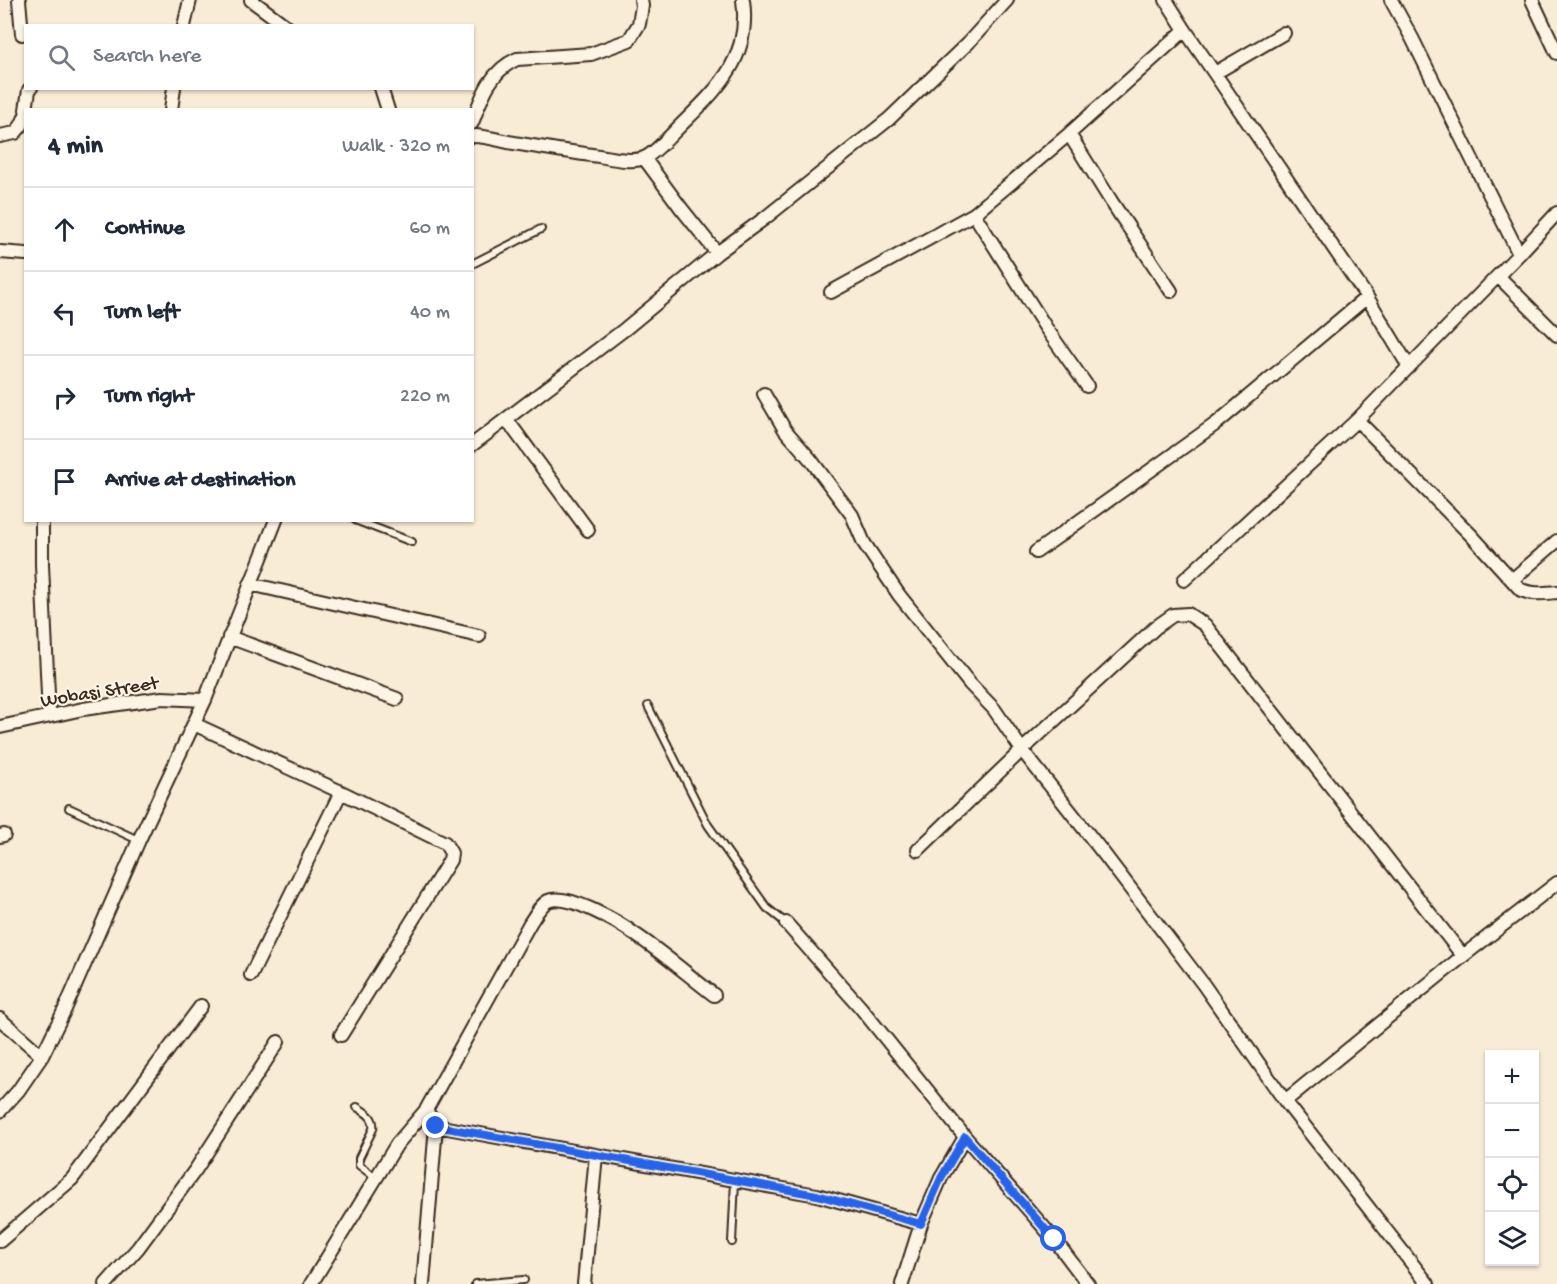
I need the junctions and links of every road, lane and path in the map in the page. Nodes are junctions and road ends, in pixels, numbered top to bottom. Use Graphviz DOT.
graph roads {
  1 [pos="19,0"];
  2 [pos="190,0"];
  3 [pos="251,0"];
  4 [pos="641,0"];
  5 [pos="743,0"];
  6 [pos="1007,0"];
  7 [pos="1166,0"];
  8 [pos="1391,0"];
  9 [pos="1532,0"];
  10 [pos="184,24"];
  11 [pos="283,24"];
  12 [pos="1185,30"];
  13 [pos="1284,33"];
  14 [pos="22,34"];
  15 [pos="1557,53"];
  16 [pos="1215,73"];
  17 [pos="29,90"];
  18 [pos="174,90"];
  19 [pos="382,90"];
  20 [pos="26,108"];
  21 [pos="171,108"];
  22 [pos="387,108"];
  23 [pos="474,117"];
  24 [pos="24,119"];
  25 [pos="1070,134"];
  26 [pos="0,136"];
  27 [pos="474,136"];
  28 [pos="644,158"];
  29 [pos="1557,213"];
  30 [pos="974,214"];
  31 [pos="541,229"];
  32 [pos="0,252"];
  33 [pos="717,253"];
  34 [pos="24,254"];
  35 [pos="1520,254"];
  36 [pos="474,263"];
  37 [pos="1498,276"];
  38 [pos="831,291"];
  39 [pos="1171,291"];
  40 [pos="1367,297"];
  41 [pos="1557,335"];
  42 [pos="1408,367"];
  43 [pos="1087,386"];
  44 [pos="764,394"];
  45 [pos="507,420"];
  46 [pos="1357,420"];
  47 [pos="474,444"];
  48 [pos="42,522"];
  49 [pos="275,522"];
  50 [pos="360,522"];
  51 [pos="588,530"];
  52 [pos="1557,541"];
  53 [pos="412,542"];
  54 [pos="1036,552"];
  55 [pos="1184,580"];
  56 [pos="1512,580"];
  57 [pos="250,584"];
  58 [pos="1557,592"];
  59 [pos="479,636"];
  60 [pos="229,637"];
  61 [pos="397,699"];
  62 [pos="205,700"];
  63 [pos="648,706"];
  64 [pos="50,716"];
  65 [pos="194,724"];
  66 [pos="0,727"];
  67 [pos="1022,750"];
  68 [pos="341,792"];
  69 [pos="69,808"];
  70 [pos="139,840"];
  71 [pos="918,850"];
  72 [pos="1557,883"];
  73 [pos="786,923"];
  74 [pos="1463,956"];
  75 [pos="251,975"];
  76 [pos="714,995"];
  77 [pos="201,1006"];
  78 [pos="0,1019"];
  79 [pos="341,1035"];
  80 [pos="278,1042"];
  81 [pos="42,1056"];
  82 [pos="1285,1101"];
  83 [pos="357,1107"];
  84 [pos="426,1110"];
  85 [pos="0,1111"];
  86 [pos="436,1126"];
  87 [pos="965,1137"];
  88 [pos="596,1155"];
  89 [pos="376,1179"];
  90 [pos="735,1181"];
  91 [pos="921,1224"];
  92 [pos="0,1241"];
  93 [pos="732,1242"];
  94 [pos="524,1280"];
  95 [pos="106,1284"];
  96 [pos="311,1284"];
  97 [pos="423,1284"];
  98 [pos="475,1284"];
  99 [pos="584,1284"];
  100 [pos="902,1284"];
  101 [pos="1088,1284"];
  102 [pos="1428,1284"];
  1 -- 14 [label="street"];
  2 -- 10 [label="street"];
  3 -- 11 [label="street"];
  4 -- 23 [label="street"];
  5 -- 28 [label="street"];
  6 -- 33 [label="street"];
  7 -- 12 [label="street"];
  8 -- 35 [label="street"];
  9 -- 15 [label="street"];
  12 -- 16 [label="street"];
  12 -- 25 [label="street"];
  13 -- 16 [label="street"];
  16 -- 40 [label="street"];
  17 -- 20 [label="street"];
  18 -- 21 [label="street"];
  19 -- 22 [label="street"];
  24 -- 26 [label="street"];
  25 -- 30 [label="street"];
  25 -- 39 [label="street"];
  27 -- 28 [label="street"];
  28 -- 33 [label="street"];
  29 -- 35 [label="street"];
  30 -- 38 [label="street"];
  30 -- 43 [label="street"];
  31 -- 36 [label="lane"];
  32 -- 34 [label="street"];
  33 -- 45 [label="street"];
  35 -- 37 [label="street"];
  37 -- 41 [label="street"];
  37 -- 42 [label="street"];
  40 -- 42 [label="street"];
  40 -- 54 [label="street"];
  42 -- 46 [label="street"];
  44 -- 67 [label="street"];
  45 -- 47 [label="street"];
  45 -- 51 [label="street"];
  46 -- 55 [label="street"];
  46 -- 56 [label="street"];
  48 -- 64 [label="street"];
  49 -- 57 [label="street"];
  50 -- 53 [label="lane"];
  52 -- 56 [label="street"];
  56 -- 58 [label="street"];
  57 -- 59 [label="street"];
  57 -- 60 [label="street"];
  60 -- 61 [label="street"];
  60 -- 62 [label="street"];
  62 -- 64 [label="street, Wobasi Street"];
  62 -- 65 [label="street"];
  63 -- 73 [label="lane"];
  64 -- 66 [label="street, Wobasi Street"];
  65 -- 68 [label="street"];
  65 -- 70 [label="street"];
  67 -- 71 [label="street"];
  67 -- 74 [label="street"];
  67 -- 82 [label="street"];
  68 -- 75 [label="street"];
  68 -- 79 [label="street"];
  69 -- 70 [label="lane"];
  70 -- 81 [label="street"];
  72 -- 74 [label="street"];
  73 -- 87 [label="street"];
  74 -- 82 [label="street"];
  76 -- 84 [label="street"];
  77 -- 92 [label="street"];
  78 -- 81 [label="street"];
  80 -- 95 [label="street"];
  81 -- 85 [label="street"];
  82 -- 102 [label="street"];
  83 -- 89 [label="lane"];
  84 -- 86 [label="street"];
  84 -- 89 [label="street"];
  86 -- 88 [label="street"];
  86 -- 97 [label="street"];
  87 -- 91 [label="street"];
  87 -- 101 [label="street"];
  88 -- 90 [label="street"];
  88 -- 99 [label="street"];
  89 -- 96 [label="street"];
  90 -- 91 [label="street"];
  90 -- 93 [label="lane"];
  91 -- 100 [label="street"];
  94 -- 98 [label="lane"];
}
